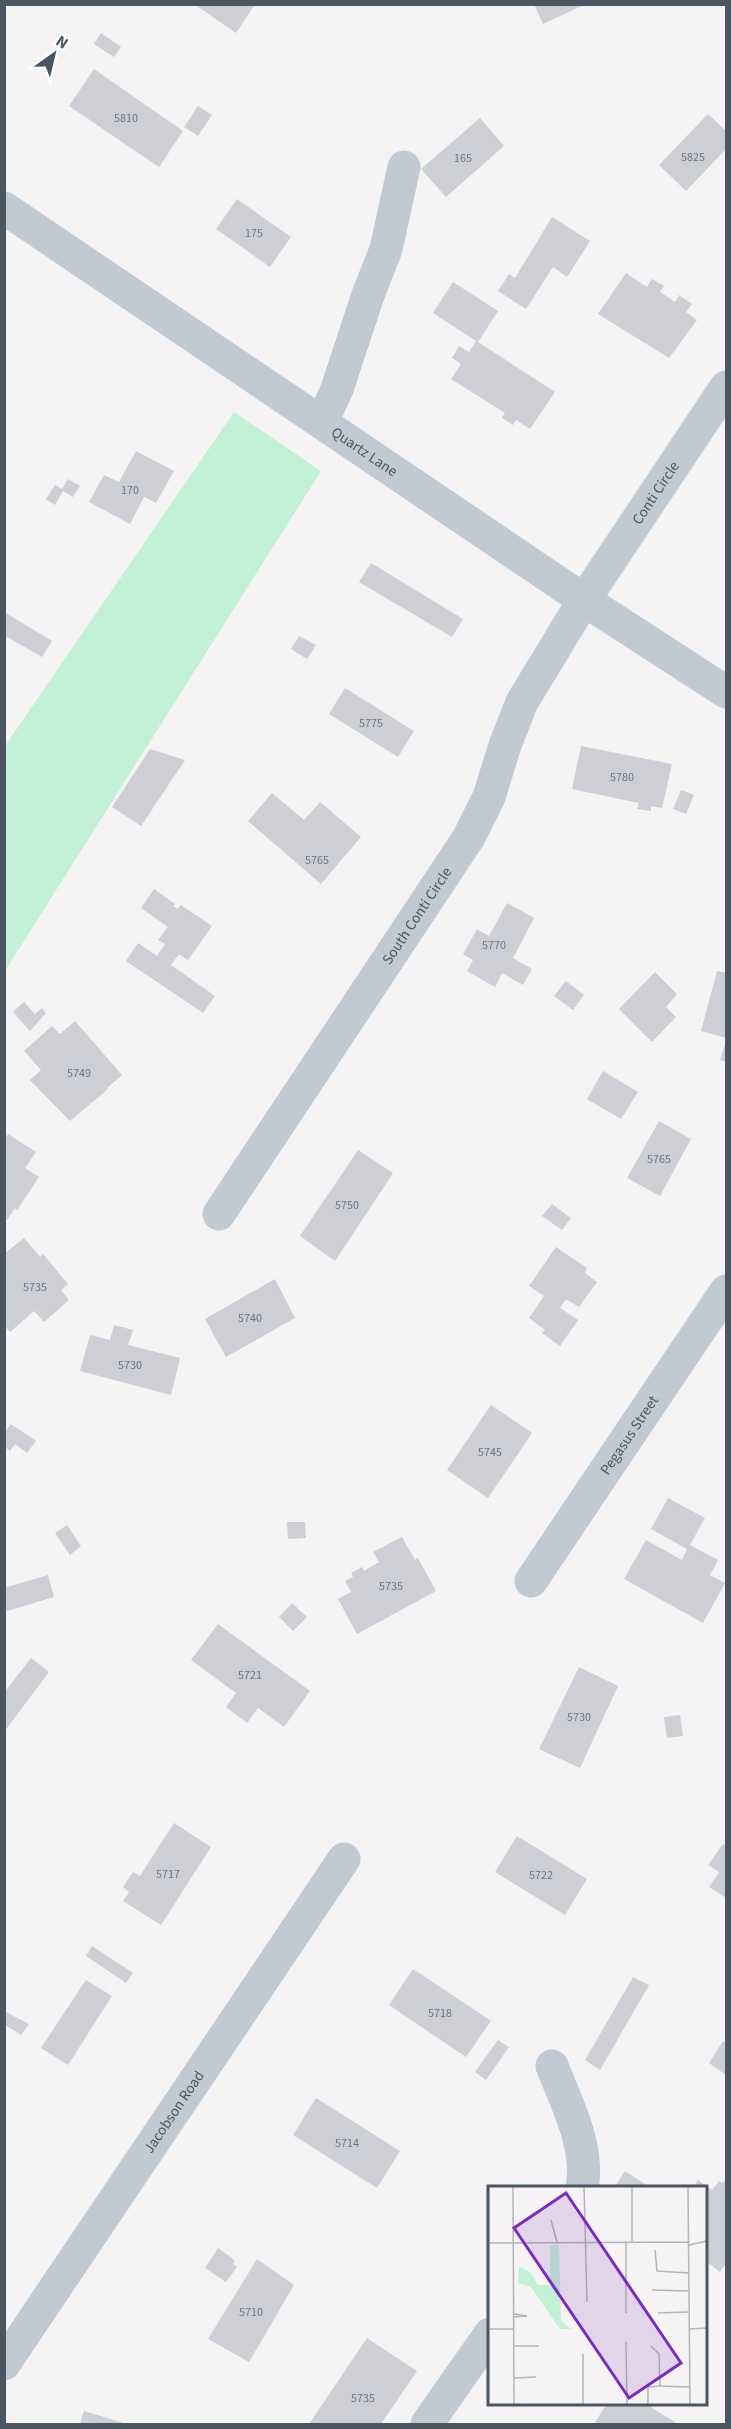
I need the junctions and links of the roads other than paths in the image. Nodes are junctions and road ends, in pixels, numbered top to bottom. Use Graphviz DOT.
graph roads {
  1 [pos="404,167"];
  2 [pos="4,208"];
  3 [pos="726,387"];
  4 [pos="322,422"];
  5 [pos="584,600"];
  6 [pos="726,692"];
  7 [pos="219,1214"];
  8 [pos="726,1291"];
  9 [pos="531,1581"];
  10 [pos="344,1859"];
  11 [pos="552,2066"];
  12 [pos="582,2186"];
  13 [pos="488,2335"];
  14 [pos="4,2364"];
  15 [pos="427,2424"];
  1 -- 4 [label="street"];
  2 -- 4 [label="street, Quartz Lane"];
  3 -- 5 [label="street, Conti Circle"];
  4 -- 5 [label="street, Quartz Lane"];
  5 -- 6 [label="street, Quartz Lane"];
  5 -- 7 [label="street, South Conti Circle"];
  8 -- 9 [label="street, Pegasus Street"];
  10 -- 14 [label="street, Jacobson Road"];
  11 -- 12 [label="street"];
  13 -- 15 [label="street"];
}
